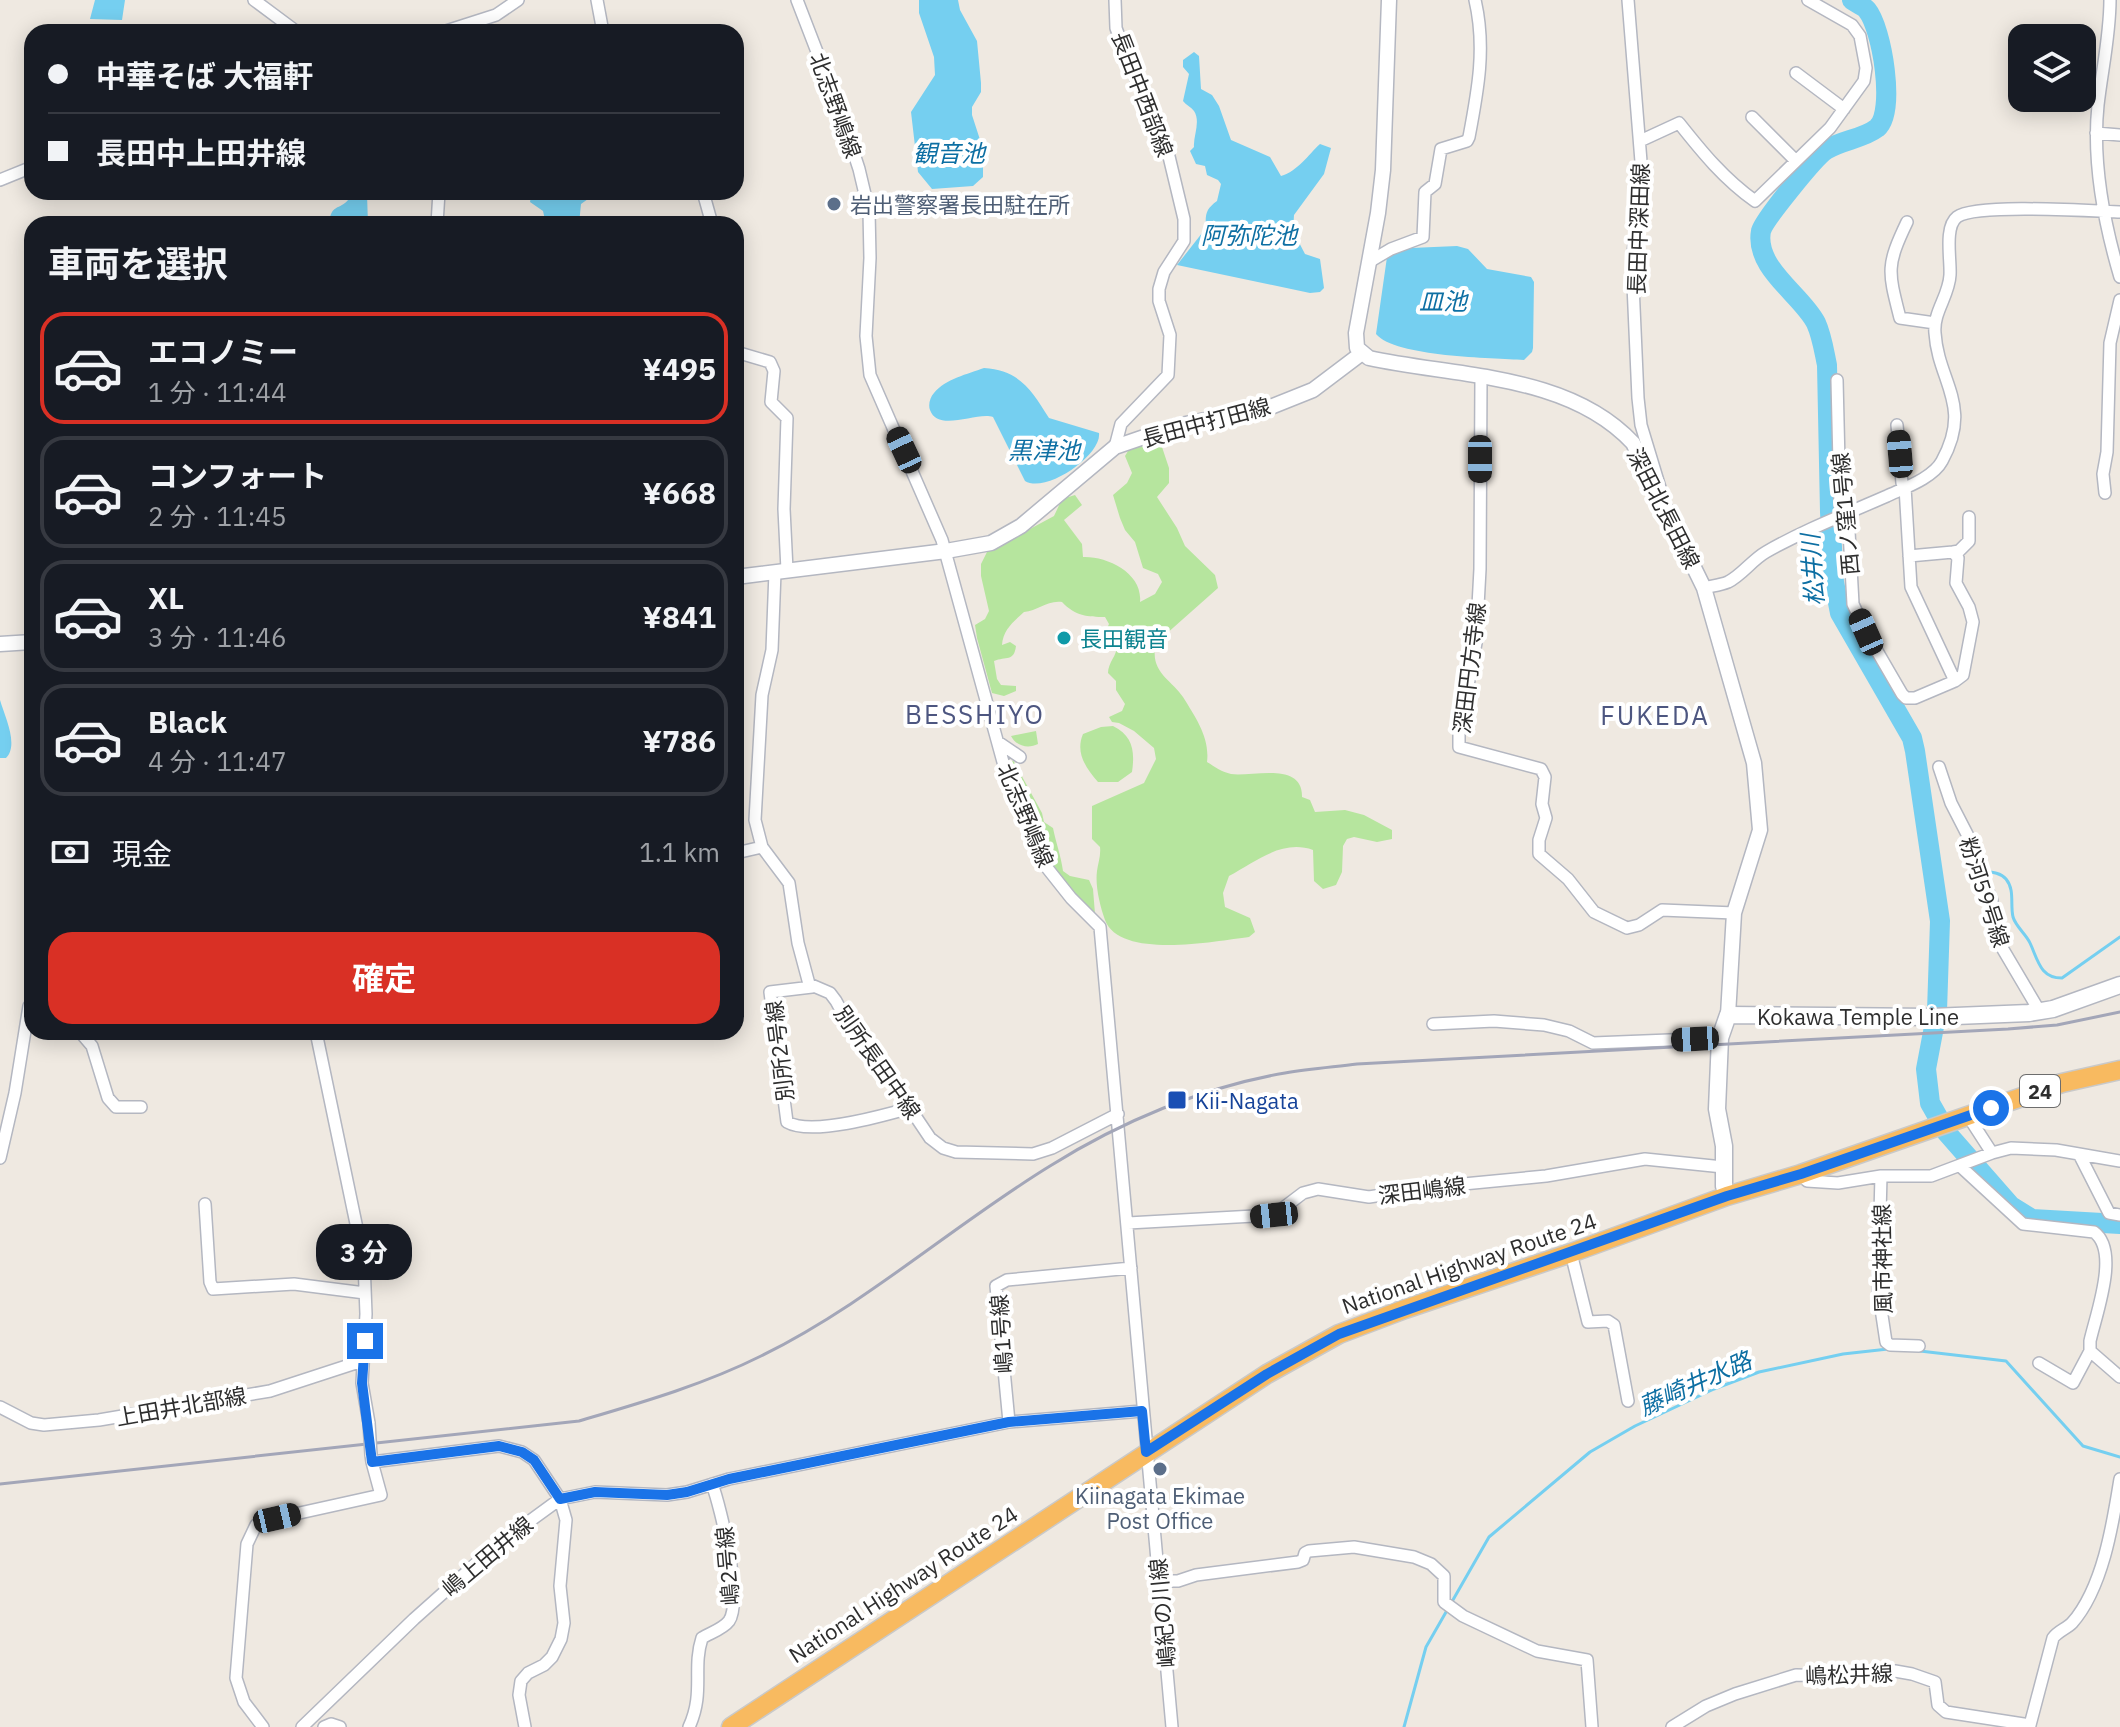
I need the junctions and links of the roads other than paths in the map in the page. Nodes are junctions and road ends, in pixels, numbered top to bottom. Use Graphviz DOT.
graph roads {
  1 [pos="254,0"];
  2 [pos="518,0"];
  3 [pos="597,0"];
  4 [pos="797,0"];
  5 [pos="1115,0"];
  6 [pos="1389,0"];
  7 [pos="1475,0"];
  8 [pos="1628,0"];
  9 [pos="1808,0"];
  10 [pos="2110,0"];
  11 [pos="286,24"];
  12 [pos="468,24"];
  13 [pos="602,24"];
  14 [pos="1796,73"];
  15 [pos="1844,109"];
  16 [pos="1752,117"];
  17 [pos="2096,133"];
  18 [pos="2120,135"];
  19 [pos="1640,141"];
  20 [pos="1796,161"];
  21 [pos="24,170"];
  22 [pos="0,180"];
  23 [pos="2105,212"];
  24 [pos="2120,212"];
  25 [pos="1907,222"];
  26 [pos="1369,262"];
  27 [pos="2120,277"];
  28 [pos="2120,300"];
  29 [pos="1935,323"];
  30 [pos="1362,353"];
  31 [pos="744,354"];
  32 [pos="1481,378"];
  33 [pos="1837,380"];
  34 [pos="1897,425"];
  35 [pos="1115,447"];
  36 [pos="1905,487"];
  37 [pos="2105,493"];
  38 [pos="1662,502"];
  39 [pos="1843,515"];
  40 [pos="1969,517"];
  41 [pos="946,551"];
  42 [pos="1953,552"];
  43 [pos="1909,556"];
  44 [pos="781,571"];
  45 [pos="744,576"];
  46 [pos="1704,588"];
  47 [pos="24,642"];
  48 [pos="0,644"];
  49 [pos="1955,681"];
  50 [pos="998,742"];
  51 [pos="1020,757"];
  52 [pos="1939,767"];
  53 [pos="762,847"];
  54 [pos="744,851"];
  55 [pos="1734,913"];
  56 [pos="2120,985"];
  57 [pos="812,987"];
  58 [pos="2040,1012"];
  59 [pos="1728,1015"];
  60 [pos="1433,1024"];
  61 [pos="24,1037"];
  62 [pos="1720,1038"];
  63 [pos="87,1040"];
  64 [pos="318,1040"];
  65 [pos="2120,1070"];
  66 [pos="141,1107"];
  67 [pos="910,1108"];
  68 [pos="1118,1114"];
  69 [pos="1964,1117"];
  70 [pos="1990,1154"];
  71 [pos="2079,1154"];
  72 [pos="0,1158"];
  73 [pos="2120,1161"];
  74 [pos="1962,1165"];
  75 [pos="1723,1167"];
  76 [pos="1801,1174"];
  77 [pos="1881,1176"];
  78 [pos="1727,1196"];
  79 [pos="205,1204"];
  80 [pos="2120,1215"];
  81 [pos="1128,1223"];
  82 [pos="1571,1253"];
  83 [pos="1131,1268"];
  84 [pos="365,1293"];
  85 [pos="1919,1346"];
  86 [pos="2090,1351"];
  87 [pos="362,1361"];
  88 [pos="2039,1363"];
  89 [pos="2120,1377"];
  90 [pos="1628,1401"];
  91 [pos="0,1407"];
  92 [pos="1142,1411"];
  93 [pos="1009,1422"];
  94 [pos="1146,1452"];
  95 [pos="372,1458"];
  96 [pos="2120,1479"];
  97 [pos="712,1484"];
  98 [pos="560,1499"];
  99 [pos="1160,1581"];
  100 [pos="2030,1726"];
  101 [pos="263,1727"];
  102 [pos="302,1727"];
  103 [pos="324,1727"];
  104 [pos="340,1727"];
  105 [pos="525,1727"];
  106 [pos="689,1727"];
  107 [pos="731,1727"];
  108 [pos="1172,1727"];
  109 [pos="1592,1727"];
  110 [pos="1672,1727"];
  1 -- 11 [label="street"];
  2 -- 12 [label="street"];
  3 -- 13 [label="street"];
  4 -- 41 [label="street, 北志野嶋線"];
  5 -- 35 [label="street, 長田中西部線"];
  6 -- 26 [label="street"];
  7 -- 26 [label="street"];
  8 -- 19 [label="street, 長田中深田線"];
  9 -- 15 [label="street"];
  10 -- 17 [label="street"];
  14 -- 15 [label="street"];
  15 -- 20 [label="street"];
  16 -- 20 [label="street"];
  17 -- 18 [label="street"];
  17 -- 23 [label="street"];
  19 -- 20 [label="street"];
  19 -- 38 [label="street, 長田中深田線"];
  21 -- 22 [label="street"];
  23 -- 24 [label="street"];
  23 -- 27 [label="street"];
  23 -- 29 [label="street"];
  25 -- 29 [label="street"];
  26 -- 30 [label="street"];
  28 -- 37 [label="street"];
  29 -- 36 [label="street"];
  30 -- 32 [label="street, 深田北長田線"];
  30 -- 35 [label="street, 長田中打田線"];
  31 -- 44 [label="street"];
  32 -- 38 [label="street, 深田北長田線"];
  32 -- 55 [label="street, 深田円方寺線"];
  33 -- 39 [label="street, 西ノ窪1号線"];
  34 -- 36 [label="street"];
  35 -- 41 [label="street, 長田中打田線"];
  36 -- 39 [label="street"];
  36 -- 43 [label="street"];
  38 -- 46 [label="street, 深田北長田線"];
  39 -- 46 [label="street"];
  39 -- 49 [label="street, 西ノ窪1号線"];
  40 -- 42 [label="street"];
  41 -- 44 [label="street, 長田中打田線"];
  41 -- 50 [label="street, 北志野嶋線"];
  42 -- 43 [label="street"];
  42 -- 49 [label="street"];
  43 -- 49 [label="street"];
  44 -- 45 [label="street, 長田中打田線"];
  44 -- 53 [label="street"];
  46 -- 55 [label="street, 深田北長田線"];
  47 -- 48 [label="street"];
  50 -- 51 [label="street"];
  50 -- 68 [label="street, 北志野嶋線"];
  52 -- 58 [label="street, 粉河59号線"];
  53 -- 54 [label="street"];
  53 -- 57 [label="street"];
  55 -- 59 [label="street, 深田北長田線"];
  56 -- 58 [label="main road, Kokawa Temple Line"];
  57 -- 67 [label="street, 別所長田中線"];
  57 -- 67 [label="street, 別所2号線"];
  58 -- 59 [label="main road, Kokawa Temple Line"];
  59 -- 62 [label="main road, Kokawa Temple Line"];
  60 -- 62 [label="street"];
  61 -- 72 [label="street"];
  62 -- 75 [label="main road, Kokawa Temple Line"];
  63 -- 66 [label="street"];
  64 -- 84 [label="street"];
  65 -- 69 [label="highway, National Highway Route 24 / 24"];
  67 -- 68 [label="street, 別所長田中線"];
  68 -- 81 [label="street, 北志野嶋線"];
  69 -- 70 [label="street"];
  69 -- 76 [label="highway, National Highway Route 24 / 24"];
  70 -- 71 [label="street"];
  70 -- 74 [label="street"];
  71 -- 73 [label="street"];
  71 -- 80 [label="street"];
  74 -- 77 [label="street"];
  74 -- 86 [label="street"];
  75 -- 78 [label="main road, Kokawa Temple Line"];
  75 -- 81 [label="street, 深田嶋線"];
  76 -- 77 [label="street"];
  76 -- 78 [label="highway, National Highway Route 24 / 24"];
  77 -- 85 [label="street, 風市神社線"];
  78 -- 82 [label="highway, National Highway Route 24 / 24"];
  79 -- 84 [label="street"];
  81 -- 83 [label="street, 北志野嶋線"];
  82 -- 90 [label="street"];
  82 -- 94 [label="highway, National Highway Route 24 / 24"];
  83 -- 92 [label="street, 北志野嶋線"];
  83 -- 93 [label="street, 嶋1号線"];
  84 -- 87 [label="street"];
  86 -- 88 [label="street"];
  86 -- 89 [label="street"];
  87 -- 91 [label="street, 上田井北部線"];
  87 -- 95 [label="street, bridge"];
  92 -- 93 [label="street, 嶋上田井線"];
  92 -- 94 [label="street, 北志野嶋線"];
  93 -- 97 [label="street, 嶋上田井線"];
  94 -- 99 [label="street, 嶋紀の川線"];
  94 -- 107 [label="highway, National Highway Route 24 / 24"];
  95 -- 98 [label="street"];
  95 -- 101 [label="street"];
  96 -- 100 [label="street, 嶋松井線"];
  97 -- 98 [label="street, 嶋上田井線"];
  97 -- 106 [label="street, 嶋2号線"];
  98 -- 102 [label="street, 嶋上田井線"];
  98 -- 105 [label="street"];
  99 -- 108 [label="street, 嶋紀の川線"];
  99 -- 109 [label="street"];
  100 -- 110 [label="street, 嶋松井線"];
  103 -- 104 [label="street"];
}
